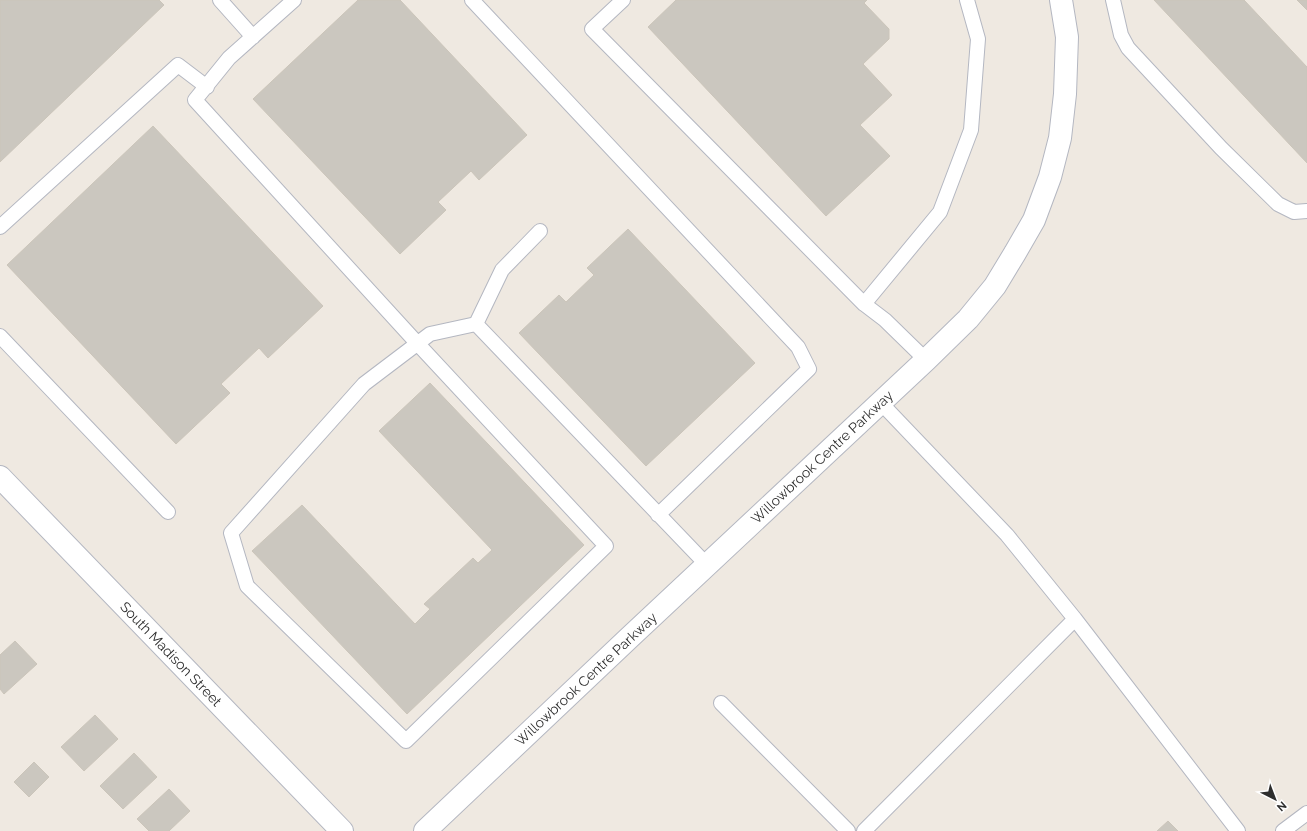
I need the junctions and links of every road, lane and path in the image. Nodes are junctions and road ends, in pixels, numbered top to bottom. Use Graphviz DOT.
graph roads {
  1 [pos="220,0"];
  2 [pos="294,0"];
  3 [pos="472,0"];
  4 [pos="623,0"];
  5 [pos="967,0"];
  6 [pos="1061,0"];
  7 [pos="1113,0"];
  8 [pos="253,37"];
  9 [pos="207,87"];
  10 [pos="1307,211"];
  11 [pos="0,227"];
  12 [pos="540,231"];
  13 [pos="864,304"];
  14 [pos="476,324"];
  15 [pos="0,336"];
  16 [pos="417,343"];
  17 [pos="926,360"];
  18 [pos="880,402"];
  19 [pos="0,477"];
  20 [pos="168,512"];
  21 [pos="658,515"];
  22 [pos="707,565"];
  23 [pos="1075,619"];
  24 [pos="721,703"];
  25 [pos="1307,813"];
  26 [pos="342,831"];
  27 [pos="425,831"];
  28 [pos="848,831"];
  29 [pos="864,831"];
  30 [pos="1238,831"];
  31 [pos="1283,831"];
  1 -- 8 [label="lane"];
  2 -- 8 [label="lane"];
  3 -- 21 [label="lane"];
  4 -- 13 [label="lane"];
  5 -- 13 [label="lane"];
  6 -- 17 [label="street, Willowbrook Centre Parkway"];
  7 -- 10 [label="lane"];
  8 -- 9 [label="lane"];
  9 -- 11 [label="lane"];
  9 -- 16 [label="lane"];
  12 -- 14 [label="lane"];
  13 -- 17 [label="lane"];
  14 -- 16 [label="lane"];
  14 -- 21 [label="lane"];
  15 -- 20 [label="lane"];
  16 -- 16 [label="lane"];
  17 -- 18 [label="street, Willowbrook Centre Parkway"];
  18 -- 22 [label="street, Willowbrook Centre Parkway"];
  18 -- 23 [label="lane"];
  19 -- 26 [label="street, South Madison Street"];
  21 -- 22 [label="lane"];
  22 -- 27 [label="street, Willowbrook Centre Parkway"];
  23 -- 29 [label="lane"];
  23 -- 30 [label="lane"];
  24 -- 28 [label="lane"];
  25 -- 31 [label="lane"];
}
